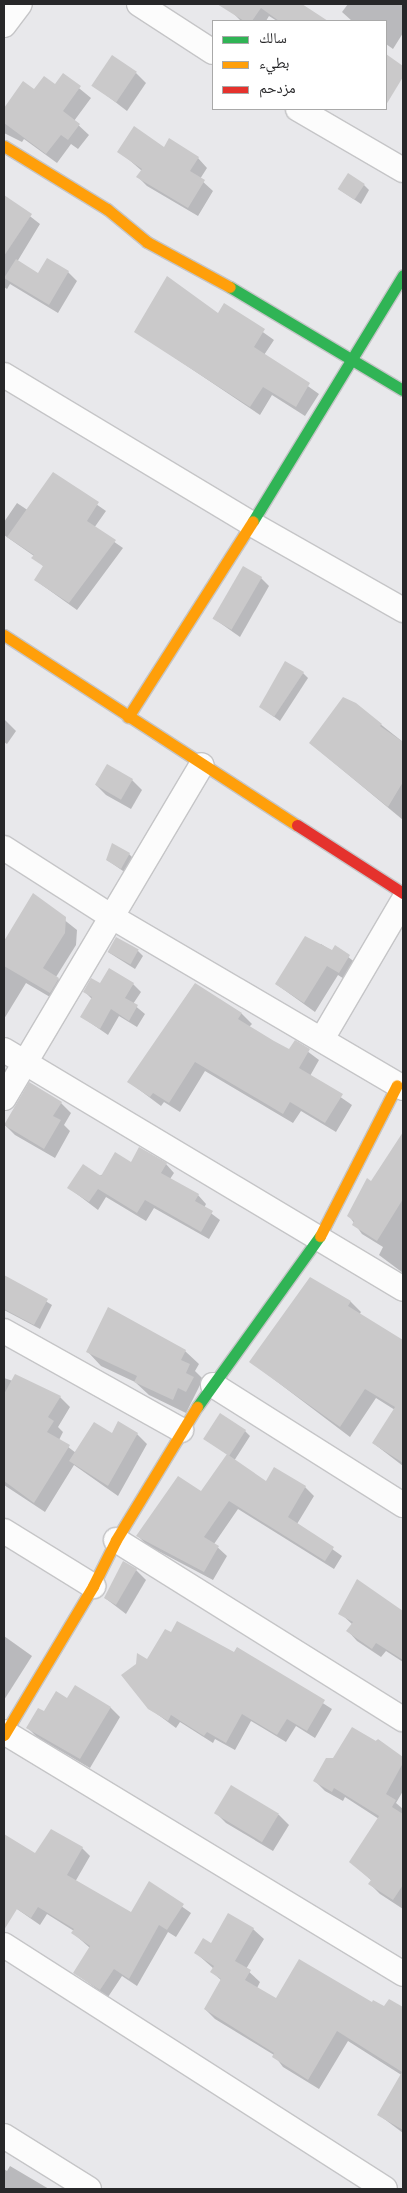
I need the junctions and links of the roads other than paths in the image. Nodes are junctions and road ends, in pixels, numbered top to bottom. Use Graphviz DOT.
graph roads {
  1 [pos="20,4"];
  2 [pos="139,4"];
  3 [pos="4,24"];
  4 [pos="212,51"];
  5 [pos="300,110"];
  6 [pos="4,146"];
  7 [pos="403,170"];
  8 [pos="403,275"];
  9 [pos="351,358"];
  10 [pos="4,375"];
  11 [pos="403,390"];
  12 [pos="250,523"];
  13 [pos="403,610"];
  14 [pos="4,635"];
  15 [pos="128,717"];
  16 [pos="202,765"];
  17 [pos="4,848"];
  18 [pos="403,893"];
  19 [pos="403,901"];
  20 [pos="112,917"];
  21 [pos="322,1039"];
  22 [pos="4,1050"];
  23 [pos="24,1064"];
  24 [pos="400,1086"];
  25 [pos="4,1098"];
  26 [pos="319,1237"];
  27 [pos="403,1289"];
  28 [pos="4,1331"];
  29 [pos="214,1385"];
  30 [pos="181,1430"];
  31 [pos="403,1505"];
  32 [pos="4,1530"];
  33 [pos="116,1540"];
  34 [pos="94,1586"];
  35 [pos="403,1719"];
  36 [pos="4,1733"];
  37 [pos="4,1945"];
  38 [pos="403,1974"];
  39 [pos="4,2136"];
  40 [pos="88,2189"];
  41 [pos="385,2189"];
  1 -- 3 [label="street"];
  2 -- 4 [label="street"];
  5 -- 7 [label="street"];
  6 -- 9 [label="street"];
  8 -- 9 [label="street"];
  9 -- 11 [label="street"];
  9 -- 12 [label="street"];
  10 -- 12 [label="street"];
  12 -- 13 [label="street"];
  12 -- 15 [label="street"];
  14 -- 15 [label="street"];
  15 -- 16 [label="street"];
  16 -- 18 [label="street"];
  16 -- 20 [label="street"];
  17 -- 20 [label="street"];
  19 -- 21 [label="street"];
  20 -- 21 [label="street"];
  20 -- 23 [label="street"];
  21 -- 24 [label="street"];
  22 -- 23 [label="street"];
  23 -- 25 [label="street"];
  23 -- 26 [label="street"];
  24 -- 26 [label="street"];
  26 -- 27 [label="street"];
  26 -- 29 [label="street"];
  28 -- 30 [label="street"];
  29 -- 30 [label="street"];
  29 -- 31 [label="street"];
  30 -- 33 [label="street"];
  32 -- 34 [label="street"];
  33 -- 34 [label="street"];
  33 -- 35 [label="street"];
  34 -- 36 [label="street"];
  36 -- 38 [label="street"];
  37 -- 41 [label="street"];
  39 -- 40 [label="street"];
}
